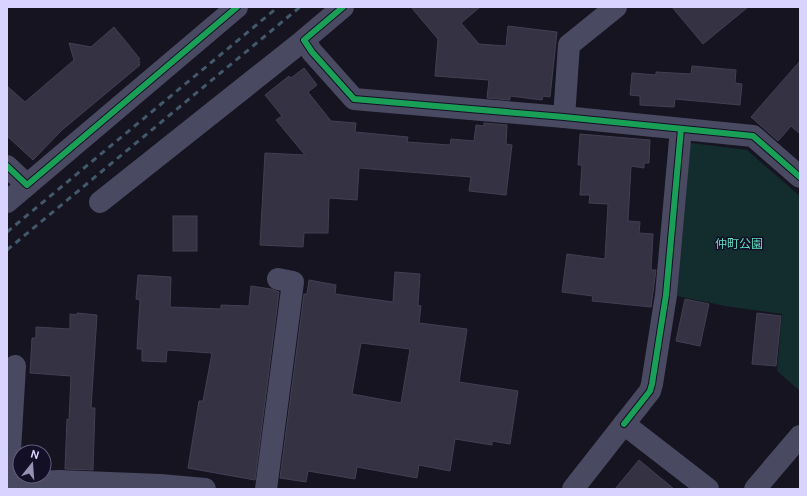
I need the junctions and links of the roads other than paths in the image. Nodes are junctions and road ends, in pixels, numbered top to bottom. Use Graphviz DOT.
graph roads {
  1 [pos="237,7"];
  2 [pos="343,7"];
  3 [pos="616,7"];
  4 [pos="304,40"];
  5 [pos="564,117"];
  6 [pos="681,129"];
  7 [pos="7,166"];
  8 [pos="800,177"];
  9 [pos="27,185"];
  10 [pos="7,202"];
  11 [pos="100,202"];
  12 [pos="278,279"];
  13 [pos="15,366"];
  14 [pos="624,424"];
  15 [pos="800,436"];
  16 [pos="7,484"];
  17 [pos="205,489"];
  18 [pos="266,489"];
  19 [pos="573,489"];
  20 [pos="708,489"];
  21 [pos="755,489"];
  1 -- 9 [label="street"];
  2 -- 4 [label="street"];
  3 -- 5 [label="street"];
  4 -- 5 [label="street"];
  4 -- 11 [label="street"];
  5 -- 6 [label="street"];
  6 -- 8 [label="street"];
  6 -- 14 [label="street"];
  7 -- 9 [label="street"];
  9 -- 10 [label="street"];
  12 -- 18 [label="street"];
  13 -- 16 [label="street"];
  14 -- 19 [label="street"];
  14 -- 20 [label="street"];
  15 -- 21 [label="street"];
  16 -- 17 [label="street"];
}
